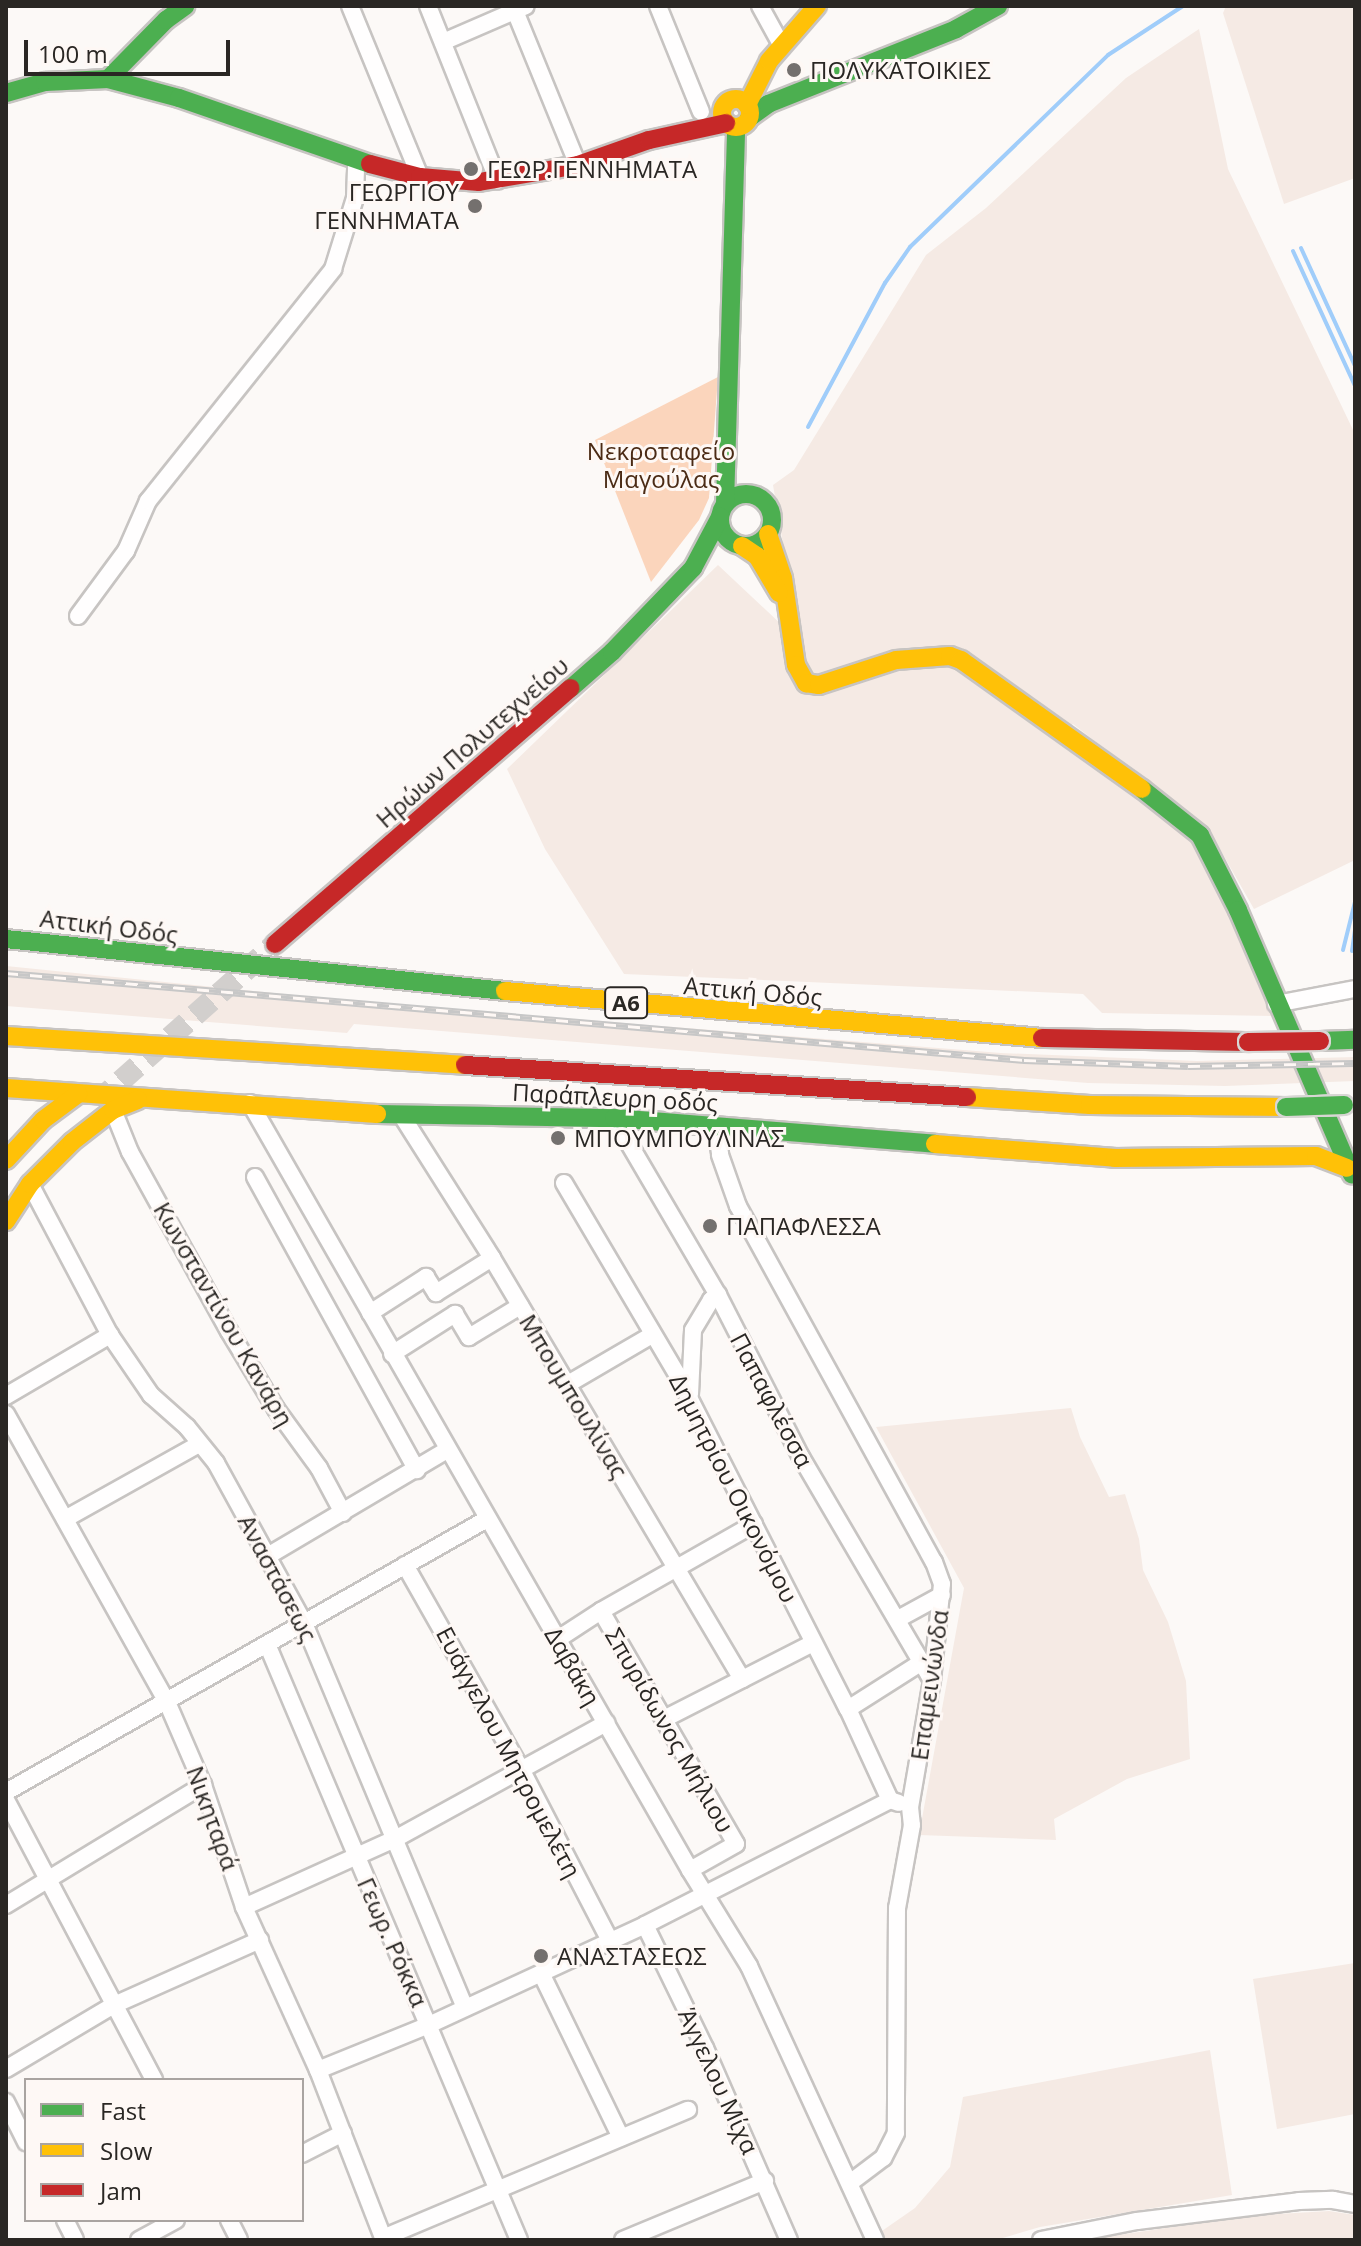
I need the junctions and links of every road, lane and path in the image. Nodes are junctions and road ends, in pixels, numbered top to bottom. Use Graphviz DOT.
graph roads {
  1 [pos="185,6"];
  2 [pos="350,6"];
  3 [pos="428,6"];
  4 [pos="658,6"];
  5 [pos="760,6"];
  6 [pos="817,6"];
  7 [pos="998,6"];
  8 [pos="518,8"];
  9 [pos="443,42"];
  10 [pos="782,46"];
  11 [pos="769,61"];
  12 [pos="108,79"];
  13 [pos="6,93"];
  14 [pos="786,96"];
  15 [pos="701,112"];
  16 [pos="736,114"];
  17 [pos="649,140"];
  18 [pos="356,160"];
  19 [pos="578,165"];
  20 [pos="420,177"];
  21 [pos="498,181"];
  22 [pos="726,435"];
  23 [pos="750,494"];
  24 [pos="722,510"];
  25 [pos="768,534"];
  26 [pos="740,545"];
  27 [pos="693,568"];
  28 [pos="786,609"];
  29 [pos="78,616"];
  30 [pos="6,939"];
  31 [pos="275,944"];
  32 [pos="1355,989"];
  33 [pos="1276,1004"];
  34 [pos="6,1036"];
  35 [pos="1355,1040"];
  36 [pos="6,1088"];
  37 [pos="40,1091"];
  38 [pos="78,1094"];
  39 [pos="144,1098"];
  40 [pos="250,1103"];
  41 [pos="94,1104"];
  42 [pos="1350,1105"];
  43 [pos="113,1110"];
  44 [pos="402,1116"];
  45 [pos="614,1118"];
  46 [pos="43,1120"];
  47 [pos="716,1125"];
  48 [pos="6,1160"];
  49 [pos="1352,1174"];
  50 [pos="255,1177"];
  51 [pos="564,1183"];
  52 [pos="30,1184"];
  53 [pos="6,1198"];
  54 [pos="6,1221"];
  55 [pos="492,1258"];
  56 [pos="718,1295"];
  57 [pos="520,1306"];
  58 [pos="370,1313"];
  59 [pos="110,1335"];
  60 [pos="652,1335"];
  61 [pos="392,1354"];
  62 [pos="568,1384"];
  63 [pos="6,1396"];
  64 [pos="690,1404"];
  65 [pos="6,1414"];
  66 [pos="199,1444"];
  67 [pos="447,1450"];
  68 [pos="417,1470"];
  69 [pos="343,1513"];
  70 [pos="65,1519"];
  71 [pos="487,1519"];
  72 [pos="754,1524"];
  73 [pos="266,1557"];
  74 [pos="405,1565"];
  75 [pos="678,1567"];
  76 [pos="942,1595"];
  77 [pos="601,1611"];
  78 [pos="898,1619"];
  79 [pos="304,1623"];
  80 [pos="558,1639"];
  81 [pos="813,1643"];
  82 [pos="267,1644"];
  83 [pos="922,1662"];
  84 [pos="742,1679"];
  85 [pos="932,1680"];
  86 [pos="167,1702"];
  87 [pos="848,1709"];
  88 [pos="664,1719"];
  89 [pos="606,1723"];
  90 [pos="521,1769"];
  91 [pos="203,1785"];
  92 [pos="6,1792"];
  93 [pos="6,1800"];
  94 [pos="890,1800"];
  95 [pos="910,1807"];
  96 [pos="397,1838"];
  97 [pos="356,1859"];
  98 [pos="690,1870"];
  99 [pos="48,1879"];
  100 [pos="704,1896"];
  101 [pos="6,1905"];
  102 [pos="244,1907"];
  103 [pos="645,1925"];
  104 [pos="260,1940"];
  105 [pos="610,1941"];
  106 [pos="541,1973"];
  107 [pos="114,2005"];
  108 [pos="465,2008"];
  109 [pos="429,2025"];
  110 [pos="6,2069"];
  111 [pos="318,2070"];
  112 [pos="153,2078"];
  113 [pos="6,2102"];
  114 [pos="688,2110"];
  115 [pos="343,2133"];
  116 [pos="24,2138"];
  117 [pos="621,2138"];
  118 [pos="304,2153"];
  119 [pos="765,2181"];
  120 [pos="851,2182"];
  121 [pos="498,2188"];
  122 [pos="1355,2204"];
  123 [pos="66,2222"];
  124 [pos="172,2222"];
  125 [pos="230,2222"];
  126 [pos="383,2239"];
  127 [pos="75,2240"];
  128 [pos="139,2240"];
  129 [pos="239,2240"];
  130 [pos="519,2240"];
  131 [pos="623,2240"];
  132 [pos="789,2240"];
  133 [pos="875,2240"];
  134 [pos="1041,2240"];
  1 -- 12 [label="main road"];
  2 -- 20 [label="street"];
  3 -- 9 [label="street"];
  4 -- 15 [label="street"];
  5 -- 10 [label="street"];
  6 -- 10 [label="main road"];
  7 -- 14 [label="main road"];
  8 -- 9 [label="street"];
  8 -- 19 [label="street"];
  9 -- 21 [label="street"];
  10 -- 11 [label="main road"];
  11 -- 14 [label="main road"];
  11 -- 16 [label="main road"];
  12 -- 13 [label="main road"];
  12 -- 18 [label="main road"];
  14 -- 16 [label="main road"];
  15 -- 16 [label="main road"];
  15 -- 17 [label="main road"];
  16 -- 17 [label="main road"];
  16 -- 22 [label="main road, Ηρώων Πολυτεχνείου"];
  17 -- 19 [label="main road"];
  18 -- 20 [label="main road"];
  18 -- 29 [label="street"];
  19 -- 21 [label="main road"];
  20 -- 21 [label="main road"];
  22 -- 23 [label="main road, Ηρώων Πολυτεχνείου"];
  22 -- 24 [label="main road, Ηρώων Πολυτεχνείου"];
  23 -- 24 [label="main road"];
  23 -- 25 [label="main road"];
  24 -- 26 [label="main road"];
  24 -- 27 [label="main road, Ηρώων Πολυτεχνείου"];
  25 -- 26 [label="main road"];
  25 -- 28 [label="main road"];
  26 -- 27 [label="main road, Ηρώων Πολυτεχνείου"];
  26 -- 28 [label="main road"];
  27 -- 31 [label="main road, Ηρώων Πολυτεχνείου"];
  28 -- 33 [label="main road"];
  30 -- 35 [label="main road, Αττική Οδός / Α6, bridge"];
  32 -- 33 [label="street"];
  33 -- 49 [label="main road"];
  34 -- 42 [label="main road, bridge"];
  36 -- 37 [label="main road, Παράπλευρη οδός"];
  37 -- 38 [label="main road, Παράπλευρη οδός"];
  37 -- 46 [label="main road"];
  38 -- 39 [label="main road, Παράπλευρη οδός"];
  38 -- 46 [label="main road"];
  39 -- 40 [label="main road, Παράπλευρη οδός"];
  39 -- 43 [label="main road"];
  40 -- 44 [label="main road, Παράπλευρη οδός"];
  40 -- 58 [label="street, Δαβάκη"];
  41 -- 53 [label="main road"];
  43 -- 52 [label="main road"];
  43 -- 69 [label="street, Κωνσταντίνου Κανάρη"];
  44 -- 45 [label="main road, Παράπλευρη οδός"];
  44 -- 55 [label="street, Μπουμπουλίνας"];
  45 -- 47 [label="main road, Παράπλευρη οδός"];
  45 -- 56 [label="street, Παπαφλέσσα"];
  46 -- 48 [label="main road"];
  47 -- 49 [label="main road, Παράπλευρη οδός"];
  47 -- 76 [label="street, Επαμεινώνδα"];
  50 -- 68 [label="street"];
  51 -- 60 [label="street, Δημητρίου Οικονόμου"];
  52 -- 54 [label="main road"];
  52 -- 59 [label="street, Αναστάσεως"];
  55 -- 57 [label="street, Μπουμπουλίνας"];
  55 -- 58 [label="street"];
  56 -- 64 [label="street"];
  56 -- 78 [label="street, Παπαφλέσσα"];
  57 -- 61 [label="street"];
  57 -- 62 [label="street, Μπουμπουλίνας"];
  58 -- 61 [label="street, Δαβάκη"];
  59 -- 63 [label="street"];
  59 -- 66 [label="street, Αναστάσεως"];
  60 -- 62 [label="street"];
  60 -- 64 [label="street, Δημητρίου Οικονόμου"];
  61 -- 67 [label="street, Δαβάκη"];
  62 -- 75 [label="street, Μπουμπουλίνας"];
  64 -- 72 [label="street, Δημητρίου Οικονόμου"];
  65 -- 70 [label="street, Νικηταρά"];
  66 -- 70 [label="street"];
  66 -- 73 [label="street, Αναστάσεως"];
  67 -- 68 [label="street"];
  67 -- 71 [label="street, Δαβάκη"];
  68 -- 69 [label="street"];
  69 -- 73 [label="street"];
  70 -- 86 [label="street, Νικηταρά"];
  71 -- 74 [label="street"];
  71 -- 80 [label="street, Δαβάκη"];
  72 -- 75 [label="street"];
  72 -- 81 [label="street, Δημητρίου Οικονόμου"];
  73 -- 79 [label="street, Αναστάσεως"];
  74 -- 79 [label="street"];
  74 -- 90 [label="street, Ευάγγελου Μητρομελέτη"];
  75 -- 77 [label="street"];
  75 -- 84 [label="street, Μπουμπουλίνας"];
  76 -- 78 [label="street"];
  76 -- 85 [label="street, Επαμεινώνδα"];
  77 -- 80 [label="street"];
  77 -- 88 [label="street, Σπυρίδωνος Μήλιου"];
  78 -- 83 [label="street, Παπαφλέσσα"];
  79 -- 82 [label="street"];
  79 -- 96 [label="street, Αναστάσεως"];
  80 -- 89 [label="street, Δαβάκη"];
  81 -- 84 [label="street"];
  81 -- 87 [label="street, Δημητρίου Οικονόμου"];
  82 -- 86 [label="street"];
  82 -- 97 [label="street, Γεωρ. Ρόκκα"];
  83 -- 85 [label="street, Παπαφλέσσα"];
  83 -- 87 [label="street"];
  84 -- 88 [label="street"];
  85 -- 95 [label="street, Επαμεινώνδα"];
  86 -- 91 [label="street, Νικηταρά"];
  86 -- 92 [label="street"];
  87 -- 94 [label="street, Δημητρίου Οικονόμου"];
  88 -- 98 [label="street, Σπυρίδωνος Μήλιου"];
  89 -- 90 [label="street"];
  89 -- 98 [label="street, Δαβάκη"];
  90 -- 96 [label="street"];
  90 -- 105 [label="street, Ευάγγελου Μητρομελέτη"];
  91 -- 99 [label="street"];
  91 -- 102 [label="street, Νικηταρά"];
  93 -- 99 [label="street"];
  94 -- 95 [label="street"];
  94 -- 100 [label="street"];
  95 -- 120 [label="street, Επαμεινώνδα"];
  96 -- 97 [label="street"];
  96 -- 108 [label="street, Αναστάσεως"];
  97 -- 102 [label="street"];
  97 -- 109 [label="street, Γεωρ. Ρόκκα"];
  98 -- 100 [label="street, Δαβάκη"];
  99 -- 101 [label="street"];
  99 -- 107 [label="street"];
  100 -- 103 [label="street"];
  100 -- 120 [label="street, Δαβάκη"];
  102 -- 104 [label="street, Νικηταρά"];
  103 -- 105 [label="street"];
  103 -- 119 [label="street, Άγγελου Μίχα"];
  104 -- 107 [label="street"];
  104 -- 111 [label="street, Νικηταρά"];
  105 -- 106 [label="street"];
  106 -- 108 [label="street"];
  106 -- 117 [label="street"];
  107 -- 110 [label="street"];
  107 -- 112 [label="street"];
  108 -- 109 [label="street"];
  109 -- 111 [label="street"];
  109 -- 121 [label="street, Γεωρ. Ρόκκα"];
  111 -- 115 [label="street, Νικηταρά"];
  113 -- 116 [label="street"];
  114 -- 117 [label="street"];
  115 -- 118 [label="street"];
  115 -- 126 [label="street, Νικηταρά"];
  117 -- 121 [label="street"];
  119 -- 131 [label="street"];
  119 -- 132 [label="street, Άγγελου Μίχα"];
  120 -- 133 [label="street, Δαβάκη"];
  121 -- 126 [label="street"];
  121 -- 130 [label="street, Γεωρ. Ρόκκα"];
  122 -- 134 [label="street"];
  123 -- 127 [label="street"];
  124 -- 128 [label="street"];
  125 -- 129 [label="street"];
}
